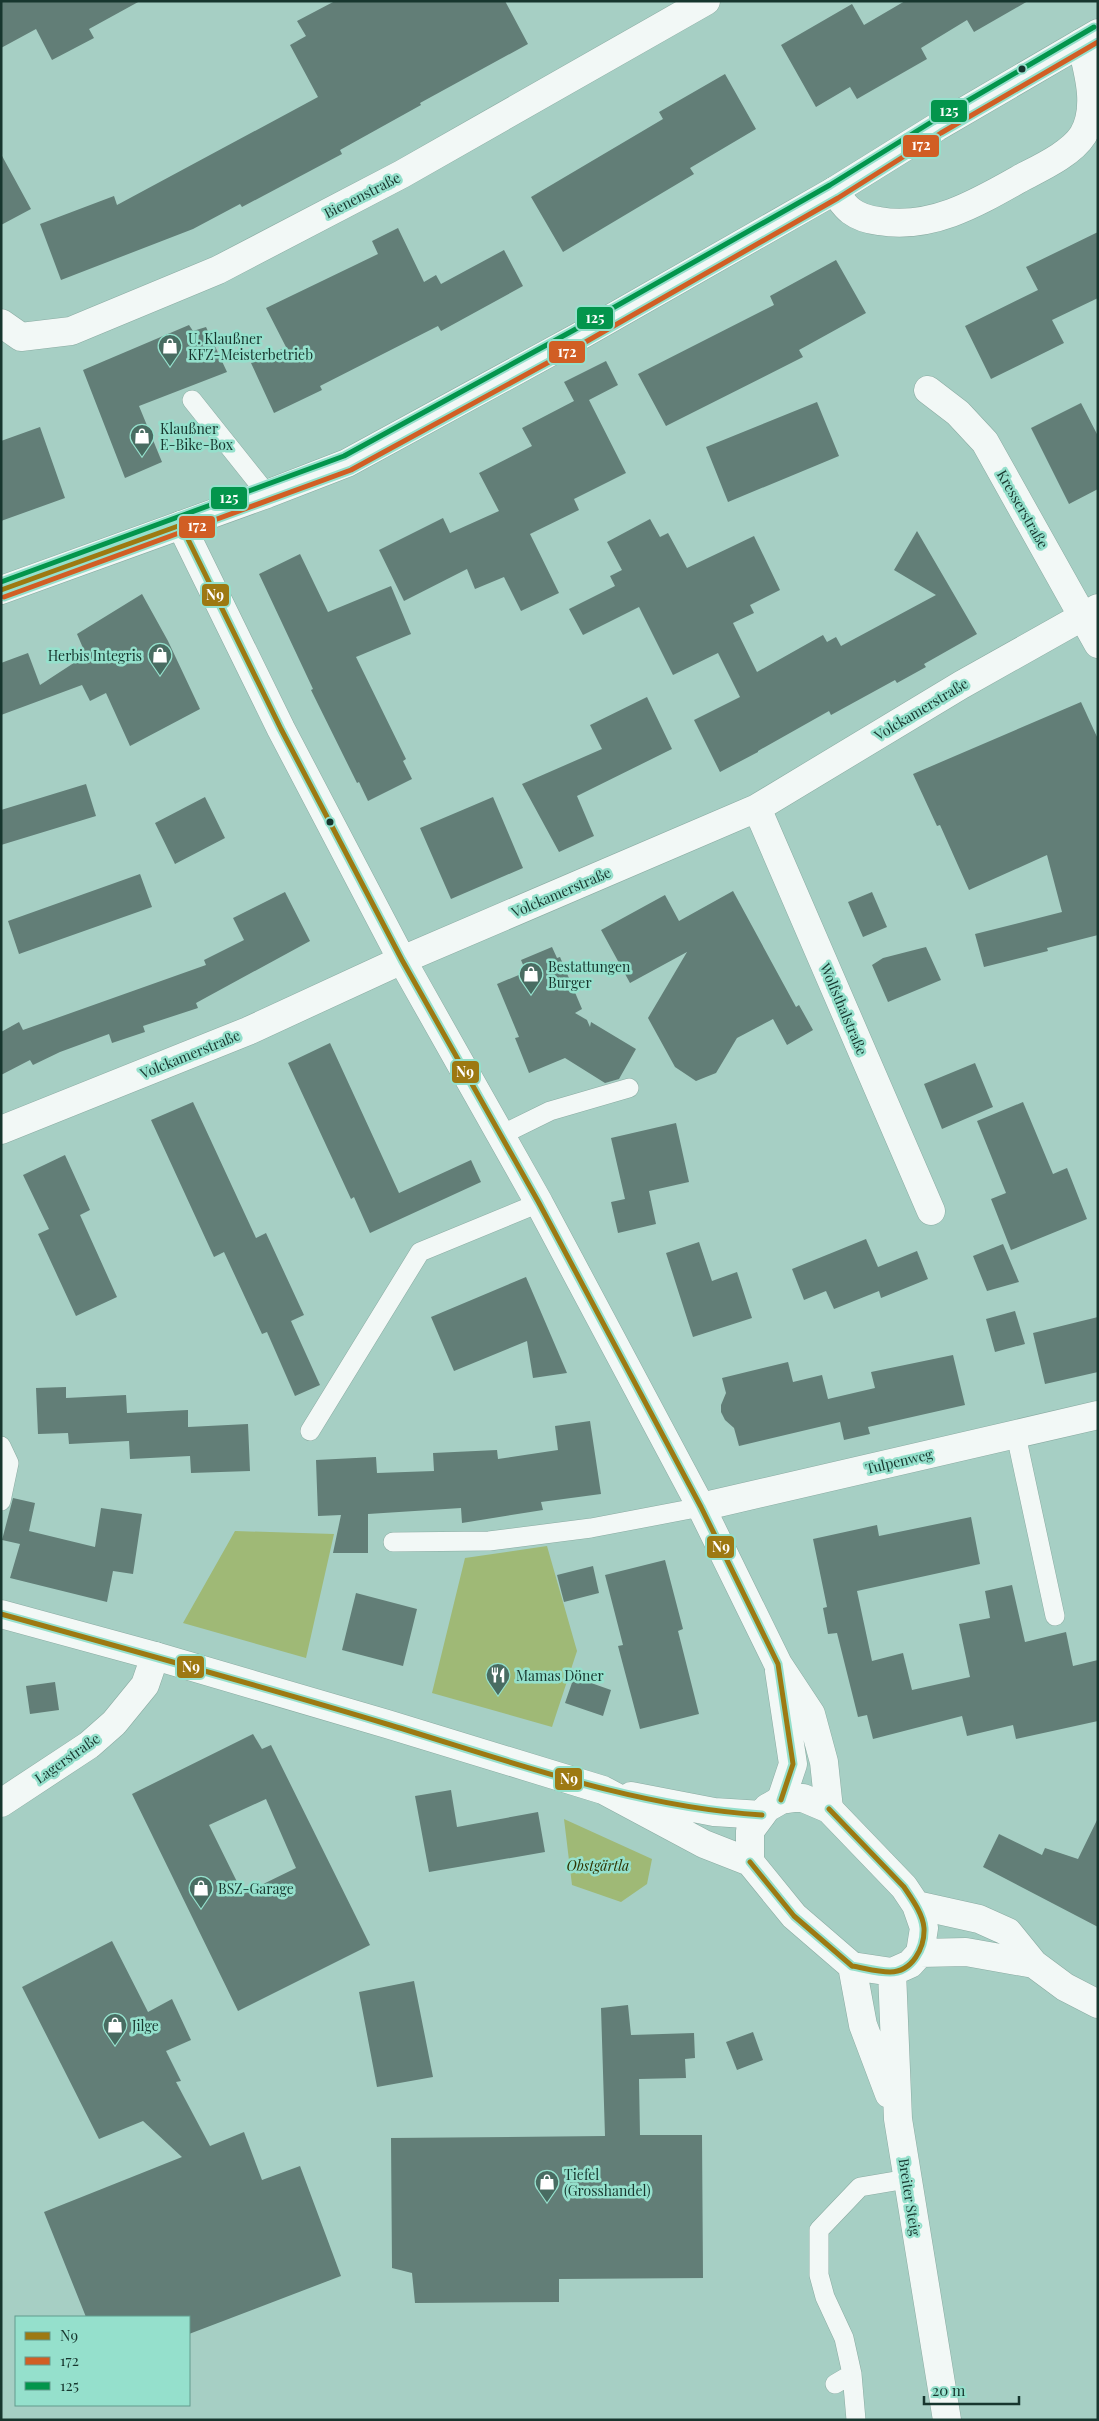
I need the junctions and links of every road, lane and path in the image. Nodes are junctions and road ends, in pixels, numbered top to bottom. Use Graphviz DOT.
graph roads {
  1 [pos="706,1"];
  2 [pos="1089,38"];
  3 [pos="834,191"];
  4 [pos="1,323"];
  5 [pos="928,390"];
  6 [pos="192,400"];
  7 [pos="267,494"];
  8 [pos="181,525"];
  9 [pos="1,590"];
  10 [pos="1091,612"];
  11 [pos="1098,644"];
  12 [pos="756,808"];
  13 [pos="402,960"];
  14 [pos="629,1088"];
  15 [pos="1,1130"];
  16 [pos="500,1135"];
  17 [pos="539,1203"];
  18 [pos="931,1211"];
  19 [pos="1098,1415"];
  20 [pos="310,1431"];
  21 [pos="1016,1435"];
  22 [pos="1,1446"];
  23 [pos="1,1501"];
  24 [pos="701,1507"];
  25 [pos="393,1542"];
  26 [pos="1,1614"];
  27 [pos="1055,1616"];
  28 [pos="155,1656"];
  29 [pos="778,1664"];
  30 [pos="603,1790"];
  31 [pos="1,1803"];
  32 [pos="771,1807"];
  33 [pos="829,1809"];
  34 [pos="750,1862"];
  35 [pos="916,1905"];
  36 [pos="920,1953"];
  37 [pos="1034,1964"];
  38 [pos="852,1966"];
  39 [pos="892,1972"];
  40 [pos="1098,2004"];
  41 [pos="898,2119"];
  42 [pos="907,2179"];
  43 [pos="852,2374"];
  44 [pos="835,2384"];
  45 [pos="856,2420"];
  46 [pos="947,2420"];
  1 -- 4 [label="street, Bienenstraße"];
  2 -- 3 [label="street"];
  2 -- 3 [label="street"];
  3 -- 7 [label="street"];
  5 -- 10 [label="street, Kresserstraße"];
  6 -- 7 [label="lane"];
  7 -- 8 [label="street"];
  8 -- 9 [label="street"];
  8 -- 13 [label="street"];
  10 -- 11 [label="street, Kresserstraße"];
  10 -- 12 [label="street, Volckamerstraße"];
  12 -- 13 [label="street, Volckamerstraße"];
  12 -- 18 [label="street, Wolfsthalstraße"];
  13 -- 15 [label="street, Volckamerstraße"];
  13 -- 16 [label="street"];
  14 -- 16 [label="lane"];
  16 -- 17 [label="street"];
  17 -- 20 [label="lane"];
  17 -- 24 [label="street"];
  19 -- 21 [label="street, Tulpenweg"];
  21 -- 24 [label="street, Tulpenweg"];
  21 -- 27 [label="lane"];
  22 -- 23 [label="lane"];
  24 -- 25 [label="lane"];
  24 -- 29 [label="street"];
  26 -- 28 [label="street"];
  28 -- 30 [label="street"];
  28 -- 31 [label="street, Lagerstraße"];
  29 -- 32 [label="street"];
  29 -- 33 [label="street"];
  30 -- 32 [label="street"];
  30 -- 34 [label="street"];
  32 -- 33 [label="street"];
  32 -- 34 [label="street"];
  33 -- 35 [label="street"];
  34 -- 38 [label="street"];
  35 -- 36 [label="street"];
  35 -- 37 [label="street"];
  36 -- 37 [label="street"];
  36 -- 39 [label="street"];
  37 -- 40 [label="street"];
  38 -- 39 [label="street"];
  38 -- 41 [label="street"];
  39 -- 41 [label="street, Breiter Steig"];
  41 -- 42 [label="street, Breiter Steig"];
  42 -- 43 [label="lane"];
  42 -- 46 [label="street, Breiter Steig"];
  43 -- 44 [label="lane"];
  43 -- 45 [label="lane"];
}
